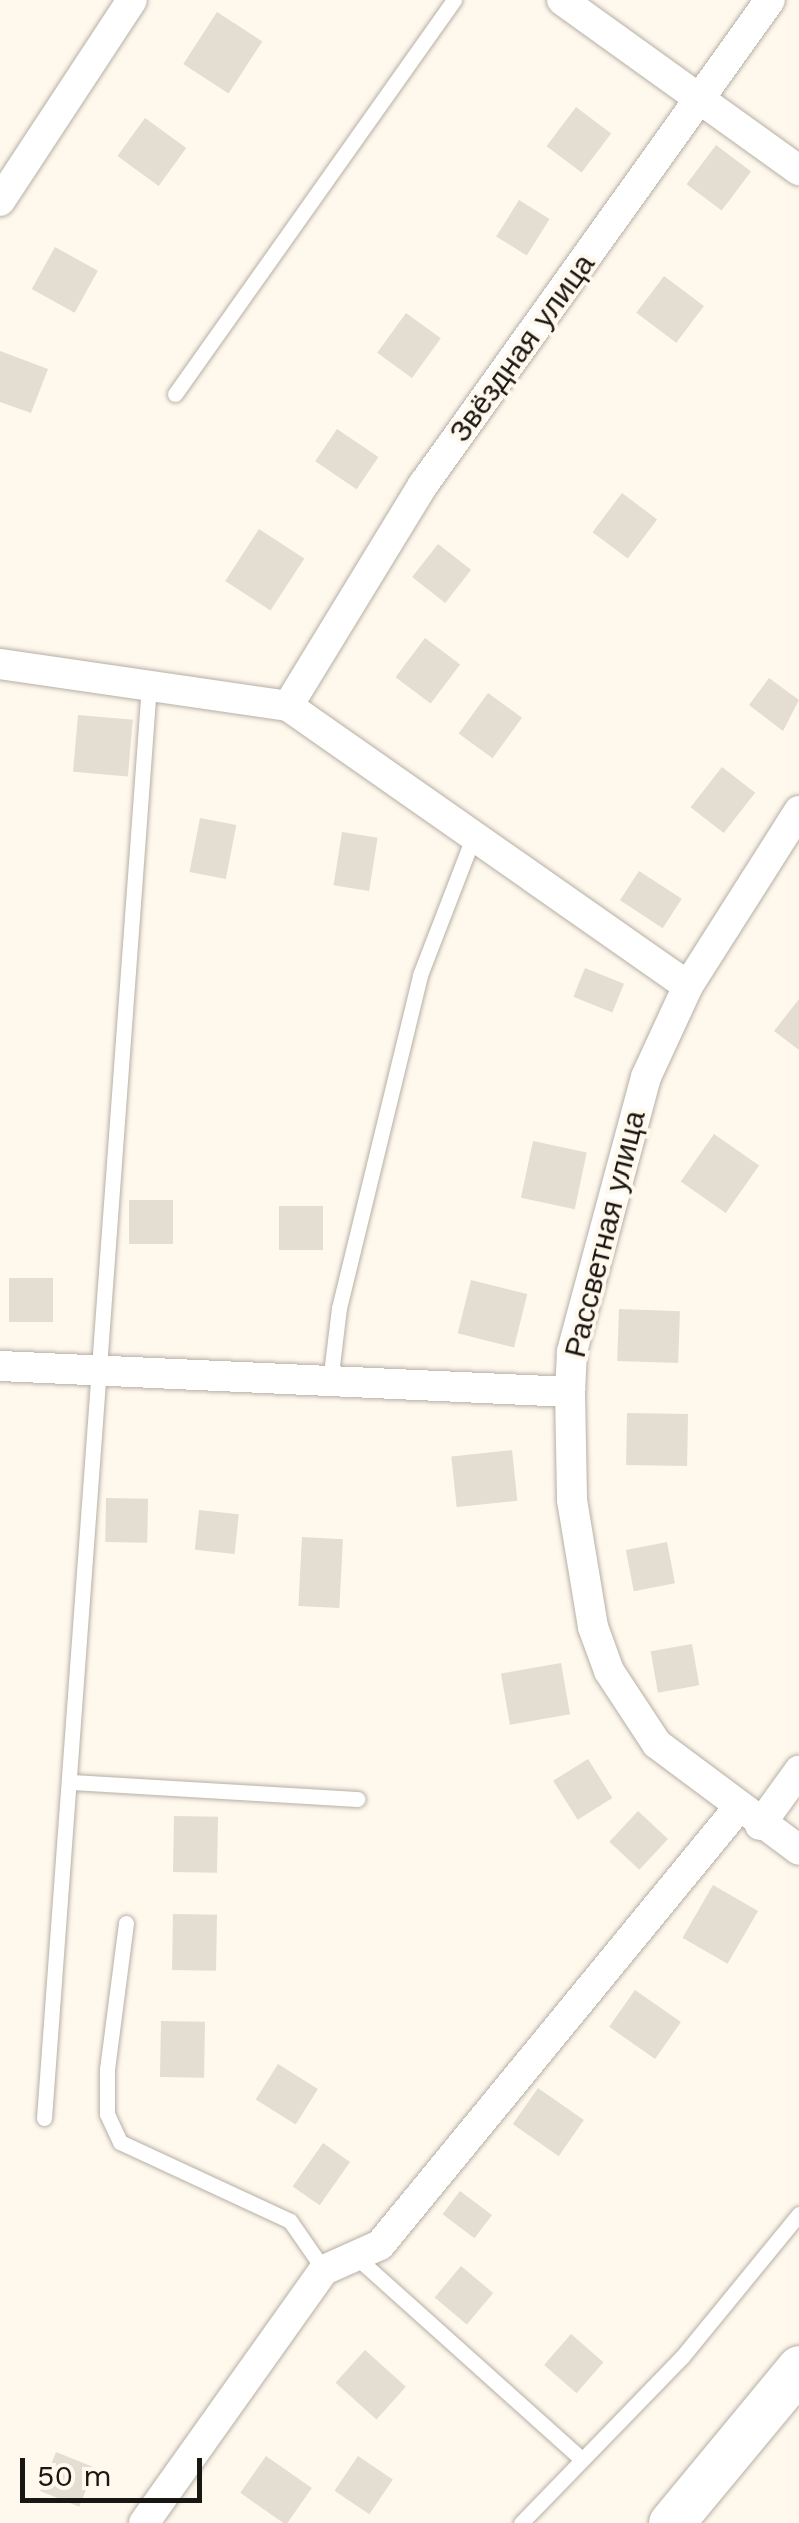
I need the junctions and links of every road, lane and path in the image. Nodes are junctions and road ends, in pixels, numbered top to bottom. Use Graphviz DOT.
graph roads {
  1 [pos="132,0"];
  2 [pos="454,0"];
  3 [pos="562,0"];
  4 [pos="770,0"];
  5 [pos="700,100"];
  6 [pos="799,170"];
  7 [pos="0,201"];
  8 [pos="175,394"];
  9 [pos="0,664"];
  10 [pos="149,685"];
  11 [pos="288,706"];
  12 [pos="799,811"];
  13 [pos="472,840"];
  14 [pos="688,986"];
  15 [pos="0,1366"];
  16 [pos="102,1372"];
  17 [pos="330,1382"];
  18 [pos="570,1392"];
  19 [pos="799,1771"];
  20 [pos="72,1782"];
  21 [pos="357,1799"];
  22 [pos="749,1816"];
  23 [pos="799,1850"];
  24 [pos="126,1924"];
  25 [pos="44,2118"];
  26 [pos="799,2214"];
  27 [pos="354,2255"];
  28 [pos="324,2270"];
  29 [pos="799,2368"];
  30 [pos="581,2460"];
  31 [pos="144,2523"];
  32 [pos="522,2523"];
  33 [pos="670,2523"];
  1 -- 7 [label="street"];
  2 -- 8 [label="lane"];
  3 -- 5 [label="street"];
  4 -- 5 [label="street, Звёздная улица"];
  5 -- 6 [label="street"];
  5 -- 11 [label="street, Звёздная улица"];
  9 -- 10 [label="street"];
  10 -- 11 [label="street"];
  10 -- 16 [label="lane"];
  11 -- 13 [label="street"];
  12 -- 14 [label="street, Рассветная улица"];
  13 -- 14 [label="street"];
  13 -- 17 [label="lane"];
  14 -- 18 [label="street, Рассветная улица"];
  15 -- 16 [label="street"];
  16 -- 17 [label="street"];
  16 -- 20 [label="lane"];
  17 -- 18 [label="street"];
  18 -- 22 [label="street, Рассветная улица"];
  19 -- 22 [label="street"];
  20 -- 21 [label="lane"];
  20 -- 25 [label="lane"];
  22 -- 23 [label="street, Рассветная улица"];
  22 -- 27 [label="street"];
  24 -- 28 [label="lane"];
  26 -- 30 [label="lane"];
  27 -- 28 [label="street"];
  27 -- 30 [label="lane"];
  28 -- 31 [label="street"];
  29 -- 33 [label="main road"];
  30 -- 32 [label="lane"];
}
